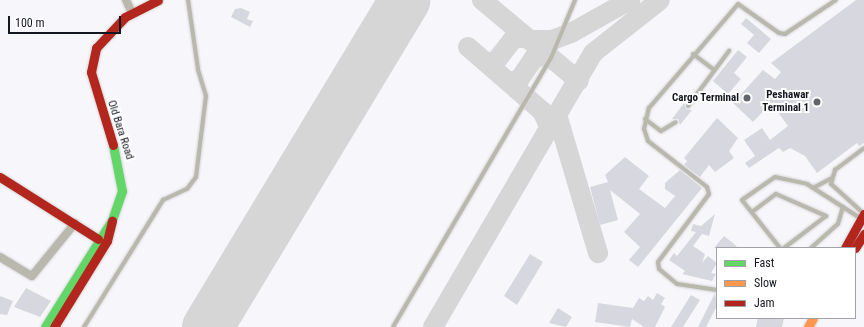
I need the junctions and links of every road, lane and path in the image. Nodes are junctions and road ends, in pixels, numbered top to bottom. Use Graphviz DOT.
graph roads {
  1 [pos="126,0"];
  2 [pos="158,0"];
  3 [pos="188,0"];
  4 [pos="575,0"];
  5 [pos="836,0"];
  6 [pos="132,13"];
  7 [pos="729,51"];
  8 [pos="693,54"];
  9 [pos="714,70"];
  10 [pos="688,106"];
  11 [pos="645,119"];
  12 [pos="676,122"];
  13 [pos="864,148"];
  14 [pos="0,177"];
  15 [pos="832,178"];
  16 [pos="813,188"];
  17 [pos="843,207"];
  18 [pos="752,212"];
  19 [pos="863,215"];
  20 [pos="112,220"];
  21 [pos="75,223"];
  22 [pos="864,234"];
  23 [pos="98,239"];
  24 [pos="790,246"];
  25 [pos="779,247"];
  26 [pos="812,247"];
  27 [pos="846,247"];
  28 [pos="856,247"];
  29 [pos="0,257"];
  30 [pos="716,290"];
  31 [pos="45,327"];
  32 [pos="54,327"];
  33 [pos="84,327"];
  34 [pos="393,327"];
  1 -- 6 [label="street"];
  2 -- 6 [label="street, Old Bara Road"];
  3 -- 33 [label="lane"];
  4 -- 34 [label="lane"];
  5 -- 8 [label="lane"];
  6 -- 20 [label="street, Old Bara Road"];
  7 -- 9 [label="lane"];
  8 -- 9 [label="lane"];
  8 -- 11 [label="lane"];
  9 -- 10 [label="lane"];
  11 -- 12 [label="lane"];
  11 -- 30 [label="lane"];
  13 -- 15 [label="lane"];
  14 -- 21 [label="street"];
  15 -- 16 [label="lane"];
  15 -- 19 [label="lane"];
  16 -- 17 [label="lane"];
  16 -- 18 [label="lane"];
  17 -- 19 [label="lane"];
  17 -- 26 [label="lane"];
  18 -- 24 [label="lane"];
  18 -- 25 [label="lane"];
  19 -- 27 [label="street"];
  20 -- 23 [label="street, Old Bara Road"];
  20 -- 32 [label="street"];
  21 -- 23 [label="street"];
  21 -- 29 [label="street"];
  22 -- 28 [label="street"];
  23 -- 31 [label="street, Old Bara Road"];
}
